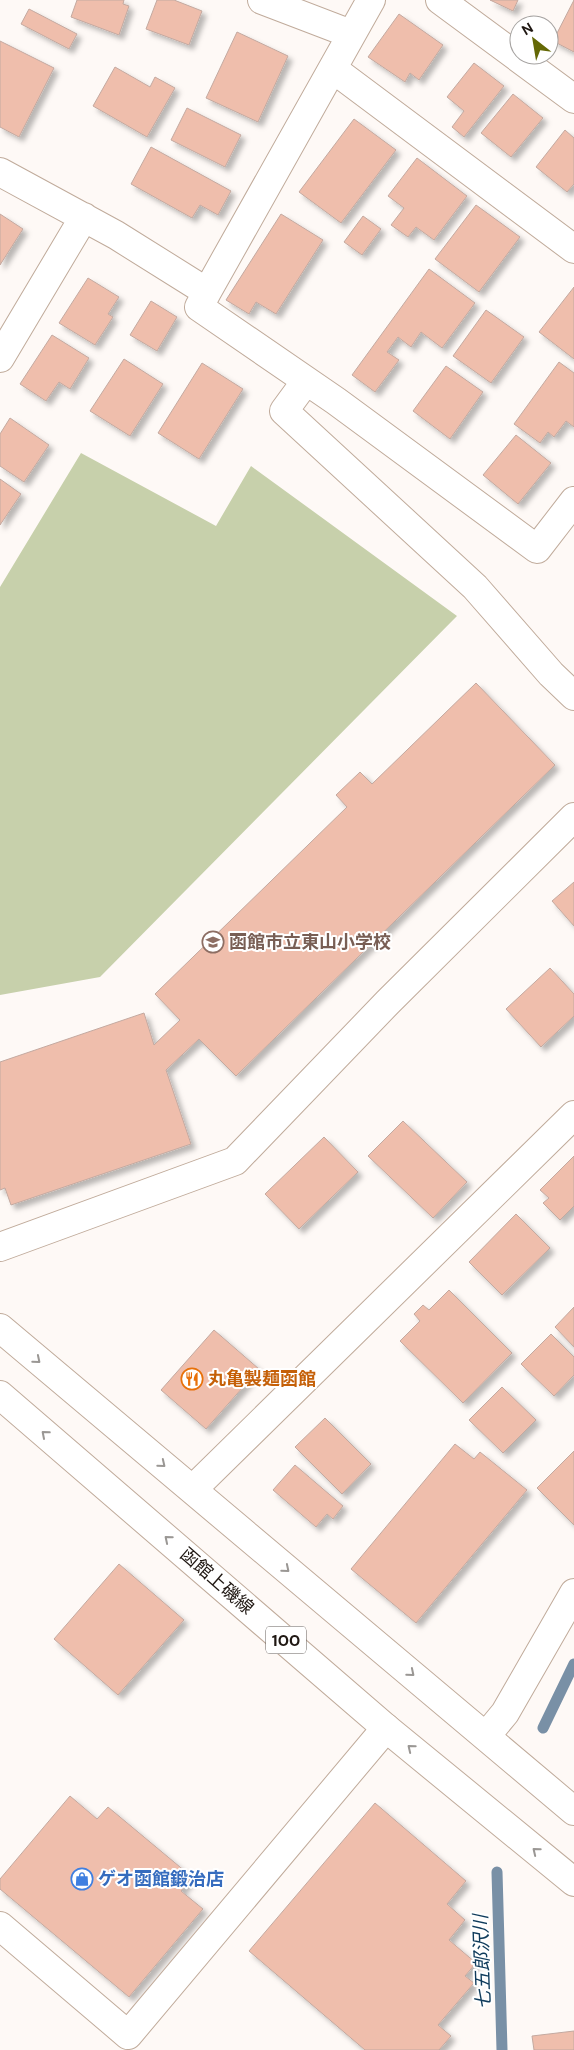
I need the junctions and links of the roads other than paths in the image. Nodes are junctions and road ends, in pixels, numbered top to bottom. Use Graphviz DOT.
graph roads {
  1 [pos="262,0"];
  2 [pos="371,0"];
  3 [pos="440,0"];
  4 [pos="351,34"];
  5 [pos="333,69"];
  6 [pos="574,99"];
  7 [pos="0,172"];
  8 [pos="84,217"];
  9 [pos="574,249"];
  10 [pos="207,292"];
  11 [pos="0,358"];
  12 [pos="306,381"];
  13 [pos="574,501"];
  14 [pos="574,696"];
  15 [pos="574,817"];
  16 [pos="574,1115"];
  17 [pos="0,1247"];
  18 [pos="0,1328"];
  19 [pos="0,1395"];
  20 [pos="193,1489"];
  21 [pos="574,1593"];
  22 [pos="386,1728"];
  23 [pos="486,1736"];
  24 [pos="574,1811"];
  25 [pos="574,1882"];
  26 [pos="0,1926"];
  1 -- 4 [label="street"];
  2 -- 4 [label="street"];
  3 -- 6 [label="street"];
  4 -- 5 [label="street"];
  5 -- 9 [label="street"];
  5 -- 10 [label="street"];
  7 -- 8 [label="street"];
  8 -- 10 [label="street"];
  8 -- 11 [label="street"];
  10 -- 12 [label="street"];
  12 -- 13 [label="street"];
  12 -- 14 [label="street"];
  15 -- 17 [label="street"];
  16 -- 20 [label="street"];
  18 -- 20 [label="street, one-way"];
  22 -- 19 [label="street, 函館上磯線 / 100, one-way"];
  20 -- 23 [label="street, one-way"];
  21 -- 23 [label="street"];
  25 -- 22 [label="street, 函館上磯線 / 100, one-way"];
  22 -- 26 [label="street"];
  23 -- 24 [label="street"];
}
